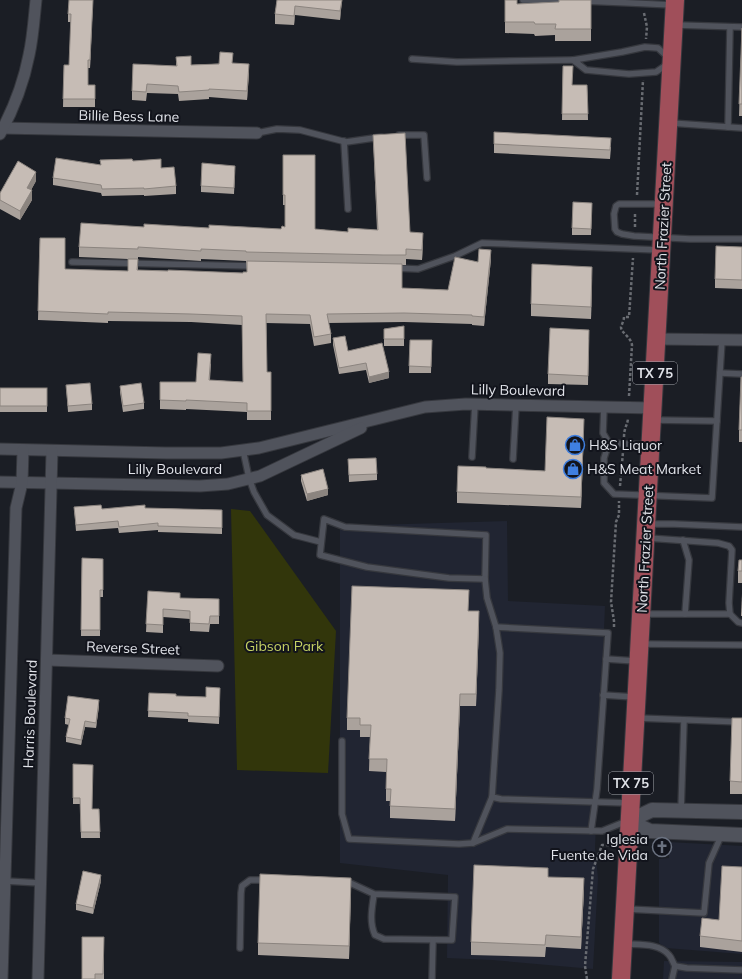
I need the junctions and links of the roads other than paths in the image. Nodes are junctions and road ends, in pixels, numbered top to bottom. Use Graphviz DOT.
graph roads {
  1 [pos="36,0"];
  2 [pos="523,0"];
  3 [pos="569,1"];
  4 [pos="577,1"];
  5 [pos="631,1"];
  6 [pos="675,3"];
  7 [pos="674,25"];
  8 [pos="730,27"];
  9 [pos="742,27"];
  10 [pos="412,59"];
  11 [pos="573,60"];
  12 [pos="672,61"];
  13 [pos="668,122"];
  14 [pos="728,127"];
  15 [pos="742,128"];
  16 [pos="1,130"];
  17 [pos="258,133"];
  18 [pos="393,135"];
  19 [pos="385,136"];
  20 [pos="344,142"];
  21 [pos="427,178"];
  22 [pos="664,204"];
  23 [pos="348,210"];
  24 [pos="742,240"];
  25 [pos="662,244"];
  26 [pos="72,262"];
  27 [pos="264,266"];
  28 [pos="390,268"];
  29 [pos="657,339"];
  30 [pos="722,340"];
  31 [pos="742,340"];
  32 [pos="720,373"];
  33 [pos="742,374"];
  34 [pos="475,404"];
  35 [pos="516,405"];
  36 [pos="604,407"];
  37 [pos="652,414"];
  38 [pos="383,417"];
  39 [pos="717,421"];
  40 [pos="609,443"];
  41 [pos="651,446"];
  42 [pos="0,449"];
  43 [pos="23,450"];
  44 [pos="243,450"];
  45 [pos="52,451"];
  46 [pos="472,457"];
  47 [pos="513,459"];
  48 [pos="249,478"];
  49 [pos="0,482"];
  50 [pos="22,483"];
  51 [pos="52,483"];
  52 [pos="648,495"];
  53 [pos="742,527"];
  54 [pos="646,531"];
  55 [pos="684,540"];
  56 [pos="321,542"];
  57 [pos="485,579"];
  58 [pos="641,614"];
  59 [pos="686,614"];
  60 [pos="730,614"];
  61 [pos="742,623"];
  62 [pos="496,627"];
  63 [pos="742,645"];
  64 [pos="639,653"];
  65 [pos="606,659"];
  66 [pos="47,660"];
  67 [pos="218,666"];
  68 [pos="603,695"];
  69 [pos="636,697"];
  70 [pos="635,718"];
  71 [pos="684,720"];
  72 [pos="742,722"];
  73 [pos="342,741"];
  74 [pos="492,797"];
  75 [pos="595,802"];
  76 [pos="681,811"];
  77 [pos="630,812"];
  78 [pos="742,812"];
  79 [pos="591,831"];
  80 [pos="722,834"];
  81 [pos="742,835"];
  82 [pos="473,844"];
  83 [pos="272,880"];
  84 [pos="5,881"];
  85 [pos="341,882"];
  86 [pos="41,883"];
  87 [pos="374,894"];
  88 [pos="624,909"];
  89 [pos="432,940"];
  90 [pos="622,944"];
  91 [pos="240,948"];
  92 [pos="675,966"];
  93 [pos="742,970"];
  94 [pos="2,979"];
  95 [pos="38,979"];
  96 [pos="432,979"];
  97 [pos="621,979"];
  98 [pos="672,979"];
  1 -- 16 [label="street"];
  2 -- 3 [label="lane"];
  4 -- 5 [label="lane"];
  5 -- 6 [label="lane"];
  6 -- 7 [label="main road, North Frazier Street / TX 75"];
  7 -- 8 [label="lane"];
  7 -- 12 [label="main road, North Frazier Street / TX 75"];
  8 -- 9 [label="lane"];
  8 -- 14 [label="lane"];
  10 -- 11 [label="lane"];
  11 -- 12 [label="lane"];
  11 -- 12 [label="lane"];
  12 -- 13 [label="main road, North Frazier Street / TX 75"];
  13 -- 14 [label="lane"];
  13 -- 22 [label="main road, North Frazier Street / TX 75"];
  14 -- 15 [label="lane"];
  16 -- 17 [label="street, Billie Bess Lane"];
  17 -- 20 [label="lane"];
  18 -- 21 [label="lane"];
  19 -- 20 [label="lane"];
  20 -- 23 [label="lane"];
  22 -- 25 [label="main road, North Frazier Street / TX 75"];
  22 -- 25 [label="lane"];
  24 -- 25 [label="lane"];
  25 -- 28 [label="lane"];
  25 -- 29 [label="main road, North Frazier Street / TX 75"];
  26 -- 27 [label="lane"];
  29 -- 30 [label="street"];
  29 -- 37 [label="main road, North Frazier Street / TX 75"];
  30 -- 31 [label="street"];
  30 -- 32 [label="lane"];
  32 -- 33 [label="lane"];
  32 -- 39 [label="lane"];
  34 -- 35 [label="street, Lilly Boulevard"];
  34 -- 38 [label="street, Lilly Boulevard"];
  34 -- 46 [label="lane"];
  35 -- 36 [label="street, Lilly Boulevard"];
  35 -- 47 [label="lane"];
  36 -- 37 [label="street, Lilly Boulevard"];
  36 -- 40 [label="lane"];
  37 -- 39 [label="lane"];
  37 -- 41 [label="main road, North Frazier Street / TX 75"];
  38 -- 44 [label="street, Lilly Boulevard"];
  38 -- 48 [label="street, Lilly Boulevard"];
  39 -- 52 [label="lane"];
  40 -- 41 [label="lane"];
  40 -- 52 [label="lane"];
  41 -- 52 [label="main road, North Frazier Street / TX 75"];
  42 -- 43 [label="street, Lilly Boulevard"];
  43 -- 45 [label="street, Lilly Boulevard"];
  43 -- 50 [label="street, Harris Boulevard"];
  44 -- 45 [label="street, Lilly Boulevard"];
  44 -- 48 [label="lane"];
  45 -- 51 [label="street, Harris Boulevard"];
  48 -- 51 [label="street, Lilly Boulevard"];
  48 -- 56 [label="lane"];
  49 -- 50 [label="street, Lilly Boulevard"];
  50 -- 51 [label="street, Lilly Boulevard"];
  50 -- 84 [label="street, Harris Boulevard"];
  51 -- 66 [label="street, Harris Boulevard"];
  52 -- 54 [label="main road, North Frazier Street / TX 75"];
  53 -- 54 [label="lane"];
  54 -- 55 [label="lane"];
  54 -- 58 [label="main road, North Frazier Street / TX 75"];
  55 -- 59 [label="lane"];
  55 -- 60 [label="lane"];
  56 -- 57 [label="lane"];
  56 -- 57 [label="lane"];
  57 -- 62 [label="lane"];
  58 -- 59 [label="lane"];
  58 -- 64 [label="main road, North Frazier Street / TX 75"];
  59 -- 60 [label="lane"];
  60 -- 61 [label="lane"];
  62 -- 65 [label="lane"];
  62 -- 74 [label="lane"];
  63 -- 64 [label="lane"];
  64 -- 65 [label="lane"];
  64 -- 69 [label="main road, North Frazier Street / TX 75"];
  65 -- 68 [label="lane"];
  66 -- 67 [label="street, Reverse Street"];
  66 -- 86 [label="street, Harris Boulevard"];
  68 -- 69 [label="lane"];
  68 -- 75 [label="lane"];
  69 -- 70 [label="main road, North Frazier Street / TX 75"];
  70 -- 71 [label="lane"];
  70 -- 77 [label="main road, North Frazier Street / TX 75"];
  71 -- 72 [label="lane"];
  71 -- 76 [label="lane"];
  73 -- 82 [label="lane"];
  74 -- 75 [label="lane"];
  74 -- 82 [label="lane"];
  75 -- 77 [label="lane"];
  75 -- 79 [label="lane"];
  76 -- 77 [label="street"];
  76 -- 78 [label="street"];
  77 -- 79 [label="lane"];
  77 -- 80 [label="street"];
  77 -- 88 [label="main road, North Frazier Street / TX 75"];
  79 -- 82 [label="lane"];
  80 -- 81 [label="street"];
  80 -- 88 [label="lane"];
  83 -- 91 [label="lane"];
  84 -- 86 [label="lane"];
  84 -- 94 [label="street, Harris Boulevard"];
  85 -- 87 [label="lane"];
  86 -- 95 [label="street, Harris Boulevard"];
  87 -- 89 [label="lane"];
  87 -- 89 [label="lane"];
  88 -- 90 [label="main road, North Frazier Street / TX 75"];
  89 -- 96 [label="lane"];
  90 -- 92 [label="lane"];
  90 -- 97 [label="main road, North Frazier Street / TX 75"];
  92 -- 93 [label="lane"];
  92 -- 98 [label="lane"];
}
